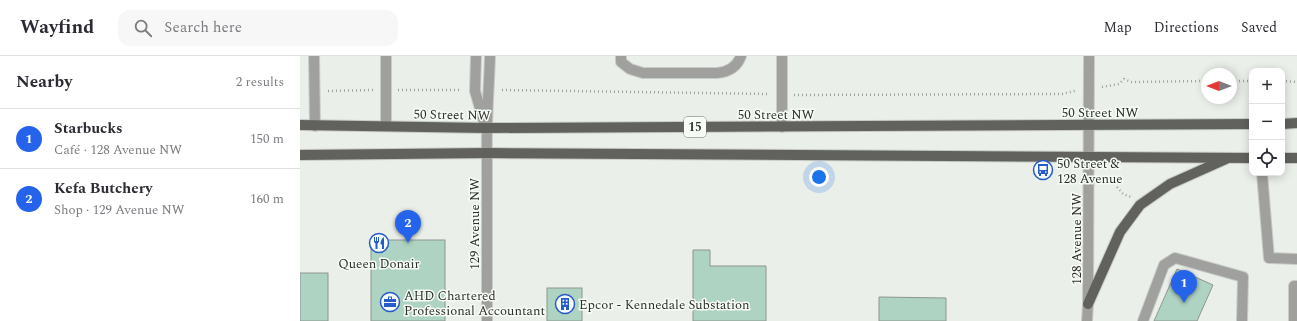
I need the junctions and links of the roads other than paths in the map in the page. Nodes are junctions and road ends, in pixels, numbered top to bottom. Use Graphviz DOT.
graph roads {
  1 [pos="314,56"];
  2 [pos="386,56"];
  3 [pos="476,56"];
  4 [pos="490,56"];
  5 [pos="741,56"];
  6 [pos="782,56"];
  7 [pos="1089,56"];
  8 [pos="619,58"];
  9 [pos="1297,123"];
  10 [pos="1249,124"];
  11 [pos="1285,124"];
  12 [pos="300,125"];
  13 [pos="1089,125"];
  14 [pos="315,126"];
  15 [pos="386,126"];
  16 [pos="782,127"];
  17 [pos="486,128"];
  18 [pos="487,154"];
  19 [pos="300,155"];
  20 [pos="1089,158"];
  21 [pos="1228,158"];
  22 [pos="1249,158"];
  23 [pos="1285,158"];
  24 [pos="1297,158"];
  25 [pos="1262,176"];
  26 [pos="1297,259"];
  27 [pos="1297,286"];
  28 [pos="1088,304"];
  29 [pos="487,321"];
  30 [pos="1087,321"];
  31 [pos="1143,321"];
  32 [pos="1242,321"];
  33 [pos="1294,321"];
  1 -- 14 [label="street"];
  2 -- 15 [label="street"];
  3 -- 17 [label="street"];
  4 -- 17 [label="street"];
  5 -- 8 [label="street"];
  6 -- 16 [label="street"];
  7 -- 13 [label="street, 128 Avenue NW"];
  9 -- 11 [label="main road"];
  10 -- 13 [label="main road, 50 Street NW"];
  12 -- 14 [label="main road, 50 Street NW / 15"];
  13 -- 16 [label="main road, 50 Street NW / 15"];
  13 -- 20 [label="street, 128 Avenue NW"];
  14 -- 15 [label="main road, 50 Street NW / 15"];
  15 -- 17 [label="main road, 50 Street NW / 15"];
  16 -- 17 [label="main road, 50 Street NW / 15"];
  17 -- 18 [label="street, 129 Avenue NW"];
  18 -- 19 [label="main road, 15"];
  18 -- 20 [label="main road, 15"];
  18 -- 29 [label="street, 129 Avenue NW"];
  20 -- 21 [label="main road"];
  20 -- 28 [label="street, 128 Avenue NW"];
  21 -- 22 [label="main road"];
  21 -- 28 [label="main road"];
  23 -- 24 [label="main road"];
  25 -- 26 [label="street"];
  27 -- 33 [label="street"];
  28 -- 30 [label="street, 128 Avenue NW"];
  31 -- 32 [label="street"];
}
